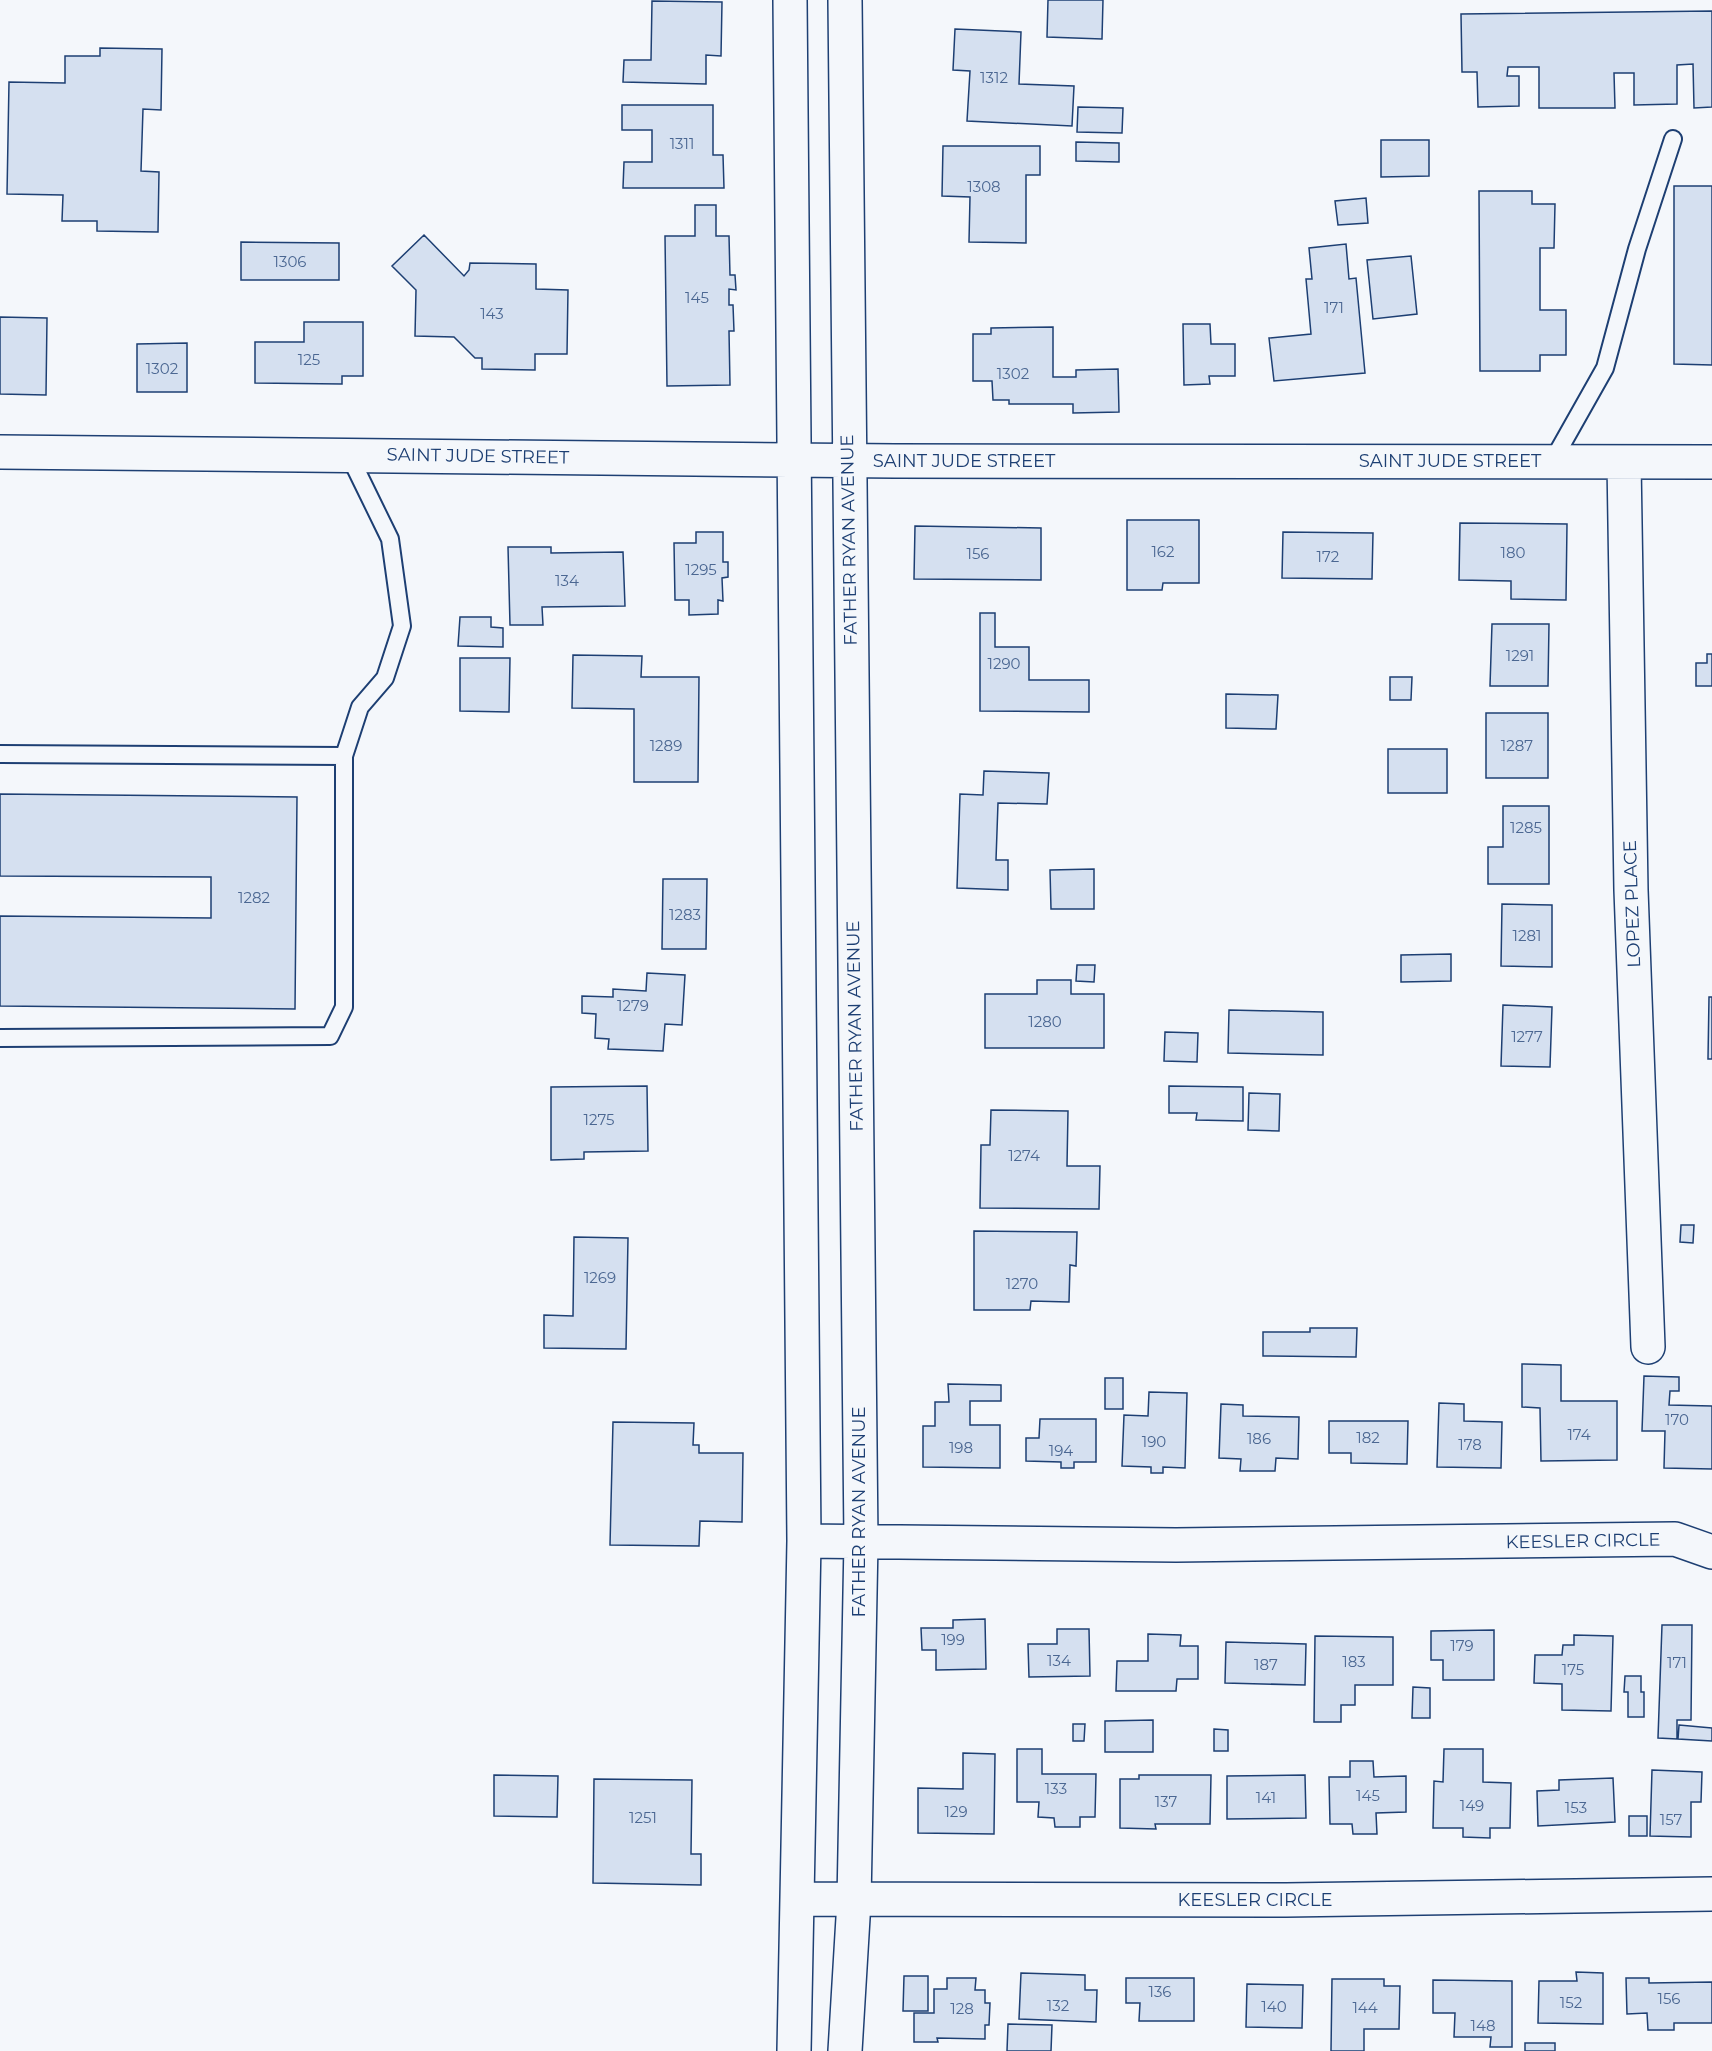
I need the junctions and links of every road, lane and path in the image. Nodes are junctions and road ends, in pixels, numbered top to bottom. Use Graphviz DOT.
graph roads {
  1 [pos="790,0"];
  2 [pos="845,0"];
  3 [pos="1673,139"];
  4 [pos="0,452"];
  5 [pos="349,455"];
  6 [pos="794,459"];
  7 [pos="848,461"];
  8 [pos="1552,462"];
  9 [pos="1624,462"];
  10 [pos="1712,462"];
  11 [pos="0,754"];
  12 [pos="344,756"];
  13 [pos="0,1038"];
  14 [pos="1648,1347"];
  15 [pos="804,1541"];
  16 [pos="861,1542"];
  17 [pos="1712,1552"];
  18 [pos="1712,1894"];
  19 [pos="798,1899"];
  20 [pos="854,1902"];
  21 [pos="794,2051"];
  22 [pos="845,2051"];
  1 -- 6 [label="street"];
  2 -- 7 [label="street, FATHER RYAN AVENUE"];
  3 -- 8 [label="lane"];
  4 -- 5 [label="street, SAINT JUDE STREET"];
  5 -- 6 [label="street, SAINT JUDE STREET"];
  5 -- 12 [label="lane"];
  6 -- 7 [label="street, SAINT JUDE STREET"];
  6 -- 15 [label="street"];
  7 -- 8 [label="street, SAINT JUDE STREET"];
  7 -- 16 [label="street, FATHER RYAN AVENUE"];
  8 -- 9 [label="street, SAINT JUDE STREET"];
  9 -- 10 [label="street, SAINT JUDE STREET"];
  9 -- 14 [label="street, LOPEZ PLACE"];
  11 -- 12 [label="lane"];
  12 -- 13 [label="lane"];
  15 -- 16 [label="street, KEESLER CIRCLE"];
  15 -- 19 [label="street"];
  16 -- 17 [label="street, KEESLER CIRCLE"];
  16 -- 20 [label="street, FATHER RYAN AVENUE"];
  18 -- 20 [label="street, KEESLER CIRCLE"];
  19 -- 20 [label="street, KEESLER CIRCLE"];
  19 -- 21 [label="street"];
  20 -- 22 [label="street, FATHER RYAN AVENUE"];
}
